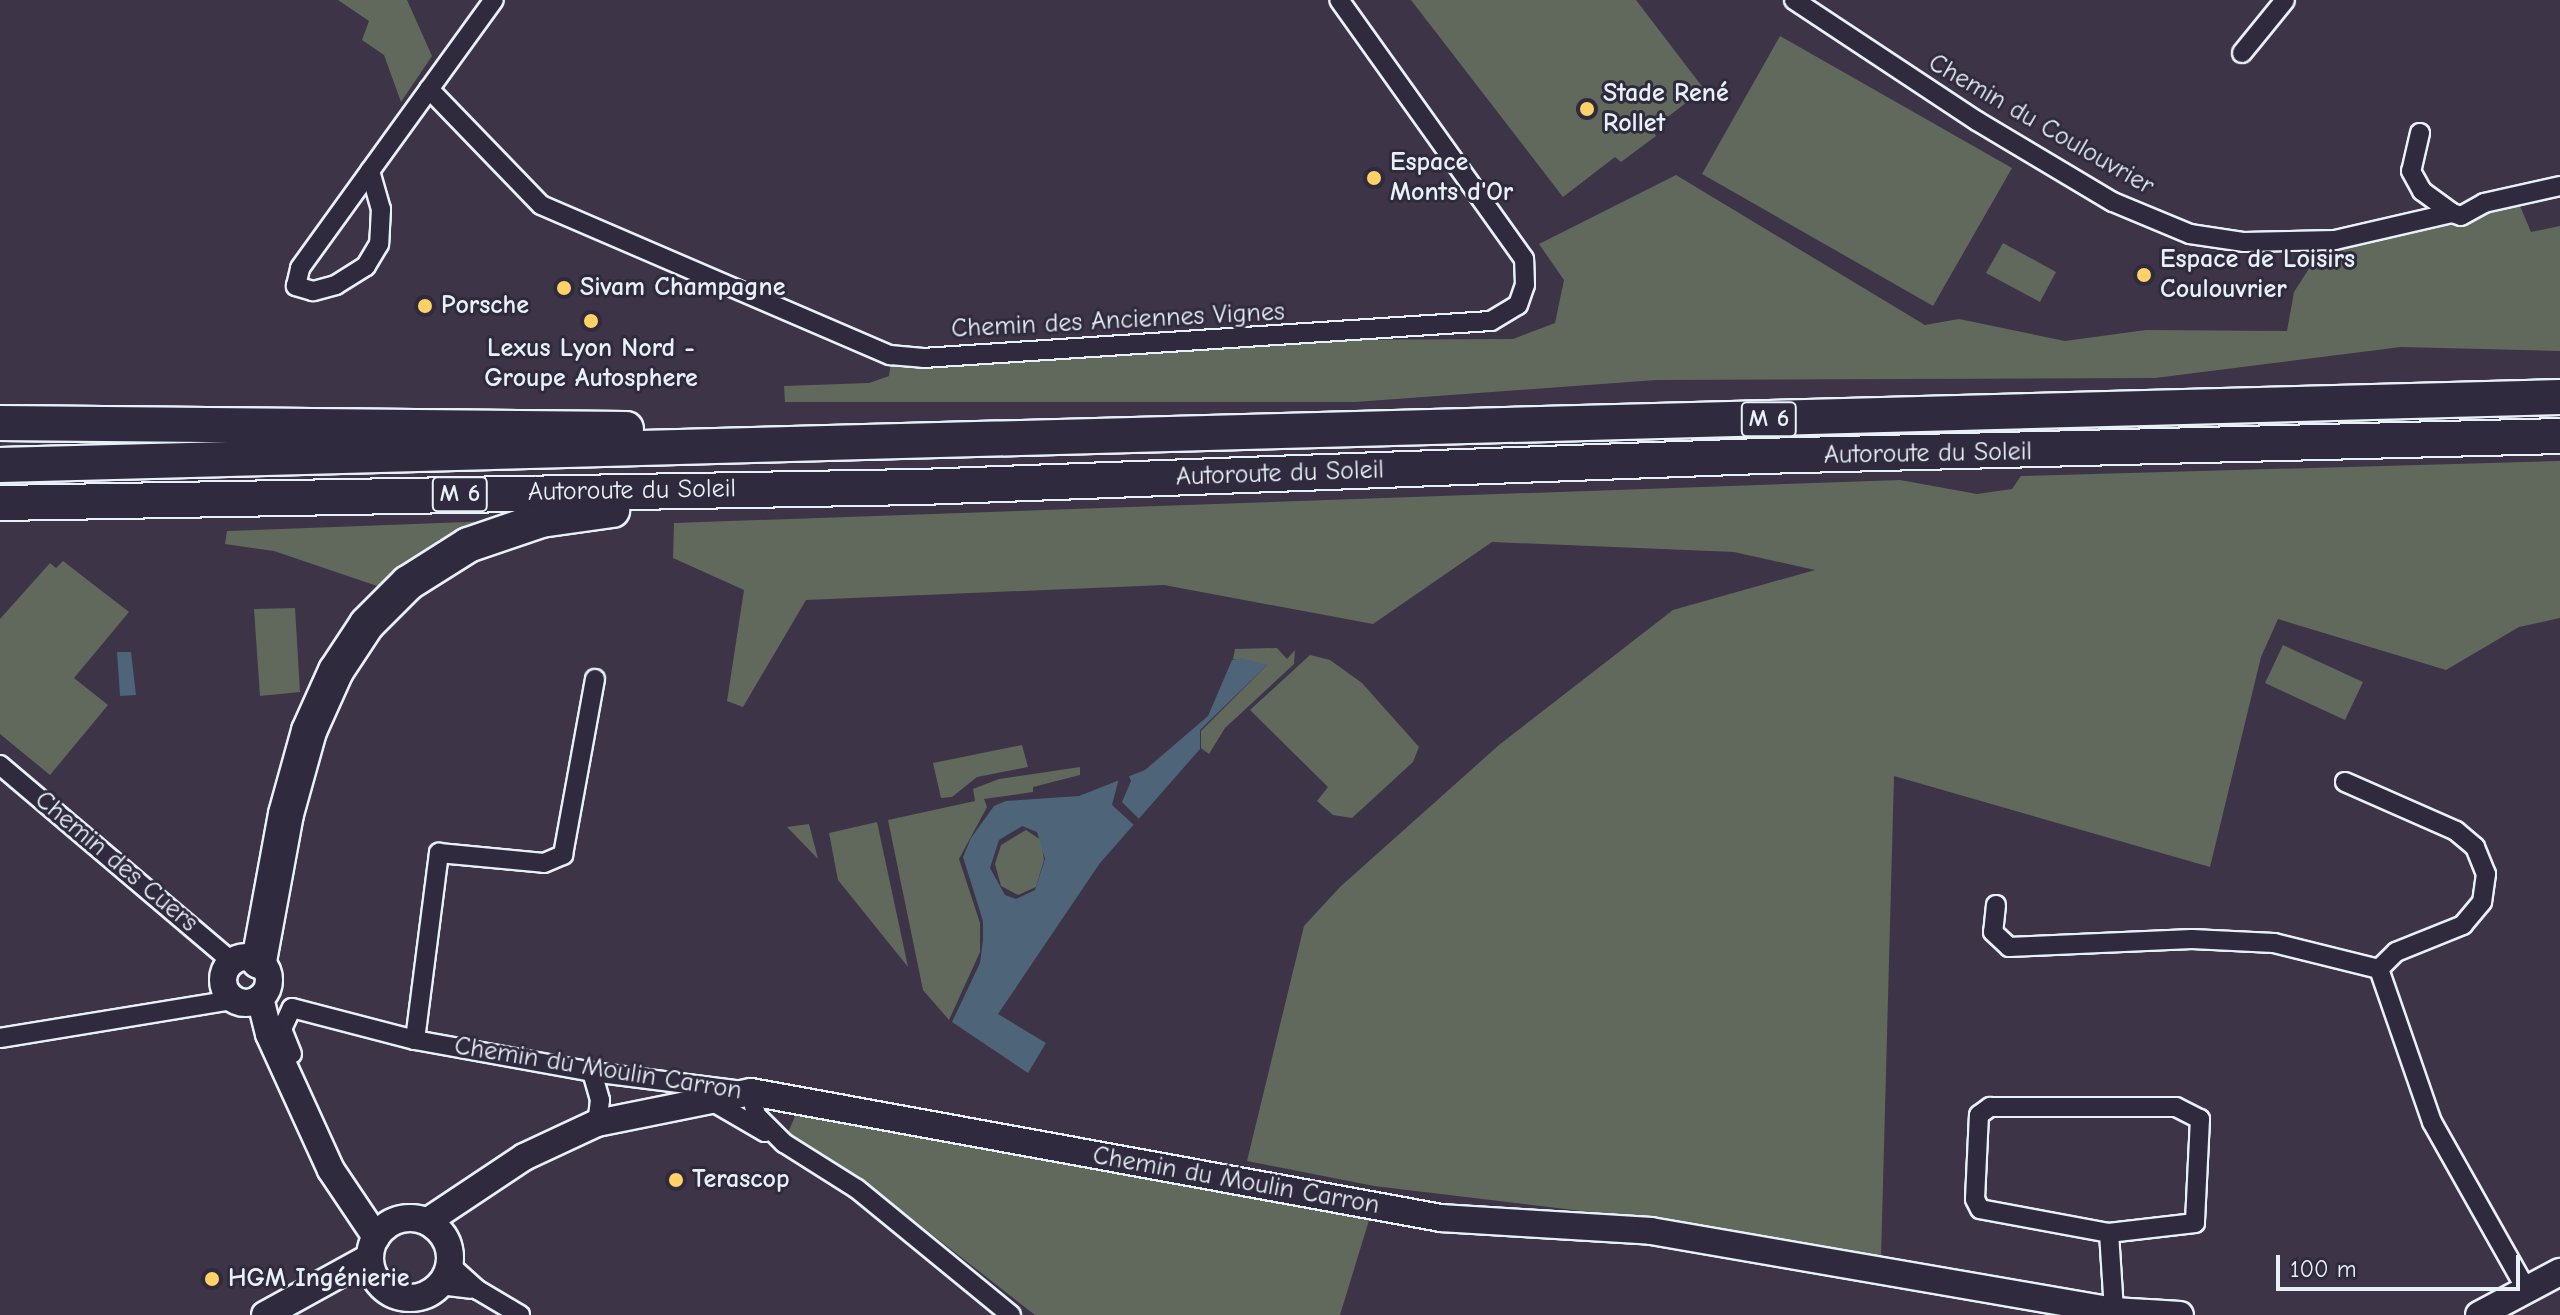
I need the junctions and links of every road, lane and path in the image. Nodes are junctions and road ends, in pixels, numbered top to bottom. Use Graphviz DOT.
graph roads {
  1 [pos="494,0"];
  2 [pos="1339,0"];
  3 [pos="1794,0"];
  4 [pos="2285,0"];
  5 [pos="2242,53"];
  6 [pos="429,89"];
  7 [pos="2420,133"];
  8 [pos="370,171"];
  9 [pos="2560,186"];
  10 [pos="2452,213"];
  11 [pos="2560,397"];
  12 [pos="0,423"];
  13 [pos="2560,436"];
  14 [pos="858,442"];
  15 [pos="0,465"];
  16 [pos="920,487"];
  17 [pos="0,503"];
  18 [pos="595,679"];
  19 [pos="0,765"];
  20 [pos="2345,782"];
  21 [pos="1996,905"];
  22 [pos="245,961"];
  23 [pos="2379,969"];
  24 [pos="246,1000"];
  25 [pos="0,1038"];
  26 [pos="415,1040"];
  27 [pos="592,1072"];
  28 [pos="751,1092"];
  29 [pos="299,1099"];
  30 [pos="708,1099"];
  31 [pos="597,1123"];
  32 [pos="784,1143"];
  33 [pos="437,1229"];
  34 [pos="2109,1233"];
  35 [pos="377,1247"];
  36 [pos="2560,1272"];
  37 [pos="441,1281"];
  38 [pos="2526,1289"];
  39 [pos="401,1306"];
  40 [pos="2114,1311"];
  41 [pos="265,1315"];
  42 [pos="417,1315"];
  43 [pos="520,1315"];
  44 [pos="1011,1315"];
  45 [pos="2180,1315"];
  46 [pos="2479,1315"];
  1 -- 6 [label="street"];
  2 -- 6 [label="street, Chemin des Anciennes Vignes"];
  3 -- 10 [label="street, Chemin du Coulouvrier"];
  4 -- 5 [label="street"];
  6 -- 8 [label="street"];
  7 -- 10 [label="street"];
  8 -- 8 [label="street"];
  9 -- 10 [label="street, Chemin du Coulouvrier"];
  11 -- 14 [label="highway, Autoroute du Soleil / M 6"];
  12 -- 14 [label="highway"];
  13 -- 16 [label="highway, Autoroute du Soleil / M 6"];
  14 -- 15 [label="highway, Autoroute du Soleil / M 6"];
  16 -- 17 [label="highway, Autoroute du Soleil / M 6"];
  16 -- 22 [label="highway"];
  18 -- 26 [label="street"];
  19 -- 22 [label="street, Chemin des Cuers"];
  20 -- 23 [label="street"];
  21 -- 23 [label="street"];
  22 -- 24 [label="street"];
  22 -- 24 [label="street"];
  23 -- 38 [label="street"];
  24 -- 25 [label="street"];
  24 -- 29 [label="street"];
  26 -- 27 [label="street, Chemin du Moulin Carron"];
  26 -- 29 [label="street, Chemin du Moulin Carron"];
  27 -- 28 [label="street, Chemin du Moulin Carron"];
  27 -- 31 [label="street"];
  28 -- 30 [label="street"];
  28 -- 32 [label="street"];
  28 -- 40 [label="street, Chemin du Moulin Carron"];
  29 -- 35 [label="street"];
  30 -- 31 [label="street"];
  30 -- 32 [label="street"];
  31 -- 33 [label="street"];
  32 -- 44 [label="street"];
  33 -- 35 [label="street"];
  33 -- 37 [label="street"];
  34 -- 34 [label="street"];
  34 -- 40 [label="street"];
  35 -- 39 [label="street"];
  35 -- 41 [label="street"];
  36 -- 38 [label="street"];
  37 -- 39 [label="street"];
  37 -- 42 [label="street"];
  37 -- 43 [label="street"];
  38 -- 46 [label="street"];
  40 -- 45 [label="street, Chemin du Moulin Carron"];
}
